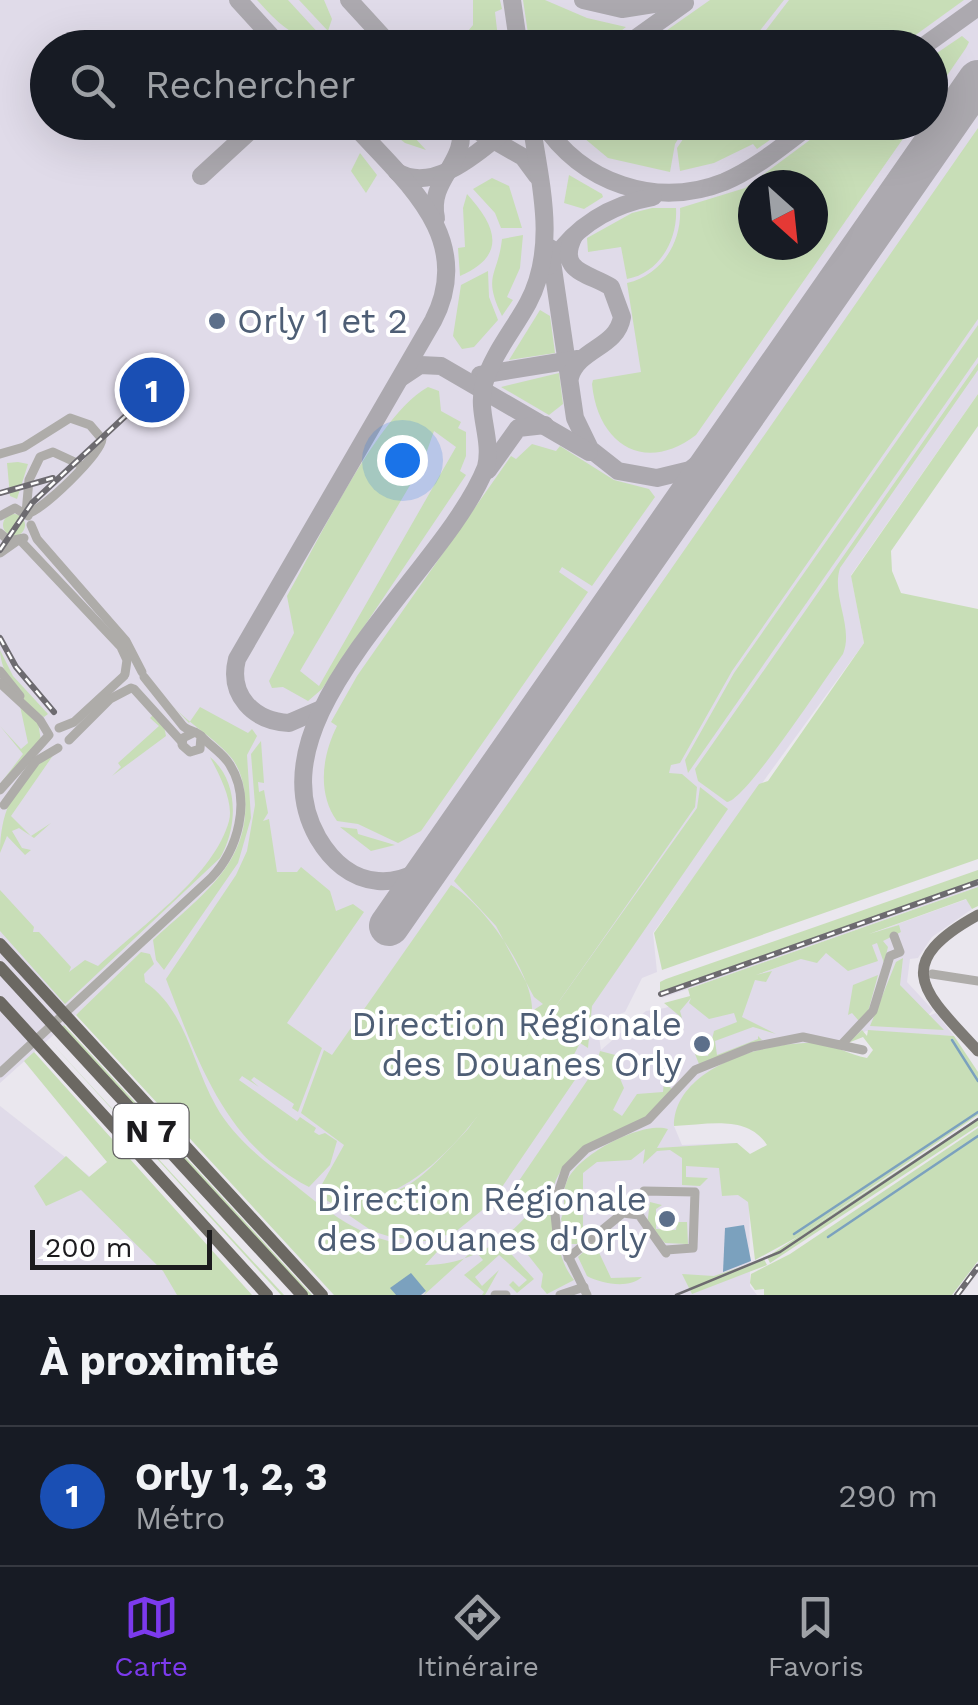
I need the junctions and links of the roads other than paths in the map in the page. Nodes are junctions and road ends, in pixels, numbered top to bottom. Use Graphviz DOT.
graph roads {
  1 [pos="0,454"];
  2 [pos="79,464"];
  3 [pos="2,509"];
  4 [pos="28,517"];
  5 [pos="0,533"];
  6 [pos="18,541"];
  7 [pos="0,553"];
  8 [pos="0,671"];
  9 [pos="143,674"];
  10 [pos="125,675"];
  11 [pos="4,682"];
  12 [pos="133,688"];
  13 [pos="55,730"];
  14 [pos="198,734"];
  15 [pos="69,740"];
  16 [pos="182,742"];
  17 [pos="58,748"];
  18 [pos="198,751"];
  19 [pos="1,801"];
  20 [pos="238,828"];
  21 [pos="978,915"];
  22 [pos="894,936"];
  23 [pos="0,944"];
  24 [pos="0,956"];
  25 [pos="0,966"];
  26 [pos="932,974"];
  27 [pos="0,978"];
  28 [pos="978,981"];
  29 [pos="0,994"];
  30 [pos="0,1002"];
  31 [pos="842,1044"];
  32 [pos="864,1050"];
  33 [pos="978,1051"];
  34 [pos="99,1052"];
  35 [pos="59,1068"];
  36 [pos="0,1073"];
  37 [pos="639,1215"];
  38 [pos="256,1223"];
  39 [pos="228,1252"];
  40 [pos="568,1258"];
  41 [pos="585,1291"];
  42 [pos="257,1295"];
  43 [pos="271,1295"];
  44 [pos="292,1295"];
  45 [pos="302,1295"];
  46 [pos="314,1295"];
  47 [pos="322,1295"];
  48 [pos="495,1295"];
  49 [pos="506,1295"];
  50 [pos="560,1295"];
  1 -- 4 [label="street"];
  2 -- 4 [label="street"];
  3 -- 4 [label="street"];
  4 -- 6 [label="street"];
  4 -- 9 [label="street"];
  5 -- 6 [label="street"];
  6 -- 7 [label="street"];
  6 -- 10 [label="street"];
  8 -- 11 [label="street"];
  9 -- 10 [label="street"];
  9 -- 12 [label="street"];
  9 -- 14 [label="street"];
  10 -- 12 [label="street"];
  10 -- 13 [label="street"];
  11 -- 13 [label="street"];
  12 -- 15 [label="street"];
  12 -- 16 [label="street"];
  13 -- 15 [label="street"];
  13 -- 17 [label="street"];
  13 -- 19 [label="street"];
  14 -- 16 [label="street"];
  14 -- 18 [label="street"];
  14 -- 20 [label="street"];
  15 -- 17 [label="street"];
  16 -- 18 [label="street"];
  17 -- 19 [label="street"];
  18 -- 20 [label="street"];
  20 -- 36 [label="street"];
  21 -- 33 [label="main road"];
  22 -- 31 [label="street"];
  23 -- 34 [label="highway"];
  24 -- 34 [label="highway"];
  25 -- 45 [label="highway, N 7"];
  26 -- 28 [label="street"];
  27 -- 44 [label="highway, N 7"];
  29 -- 35 [label="highway"];
  30 -- 35 [label="highway"];
  31 -- 32 [label="street"];
  31 -- 40 [label="street"];
  34 -- 38 [label="highway"];
  35 -- 39 [label="highway"];
  37 -- 37 [label="street"];
  37 -- 40 [label="street"];
  38 -- 46 [label="highway"];
  38 -- 47 [label="highway"];
  39 -- 42 [label="highway"];
  39 -- 43 [label="highway"];
  40 -- 41 [label="street"];
  41 -- 50 [label="street"];
  48 -- 49 [label="street"];
}
